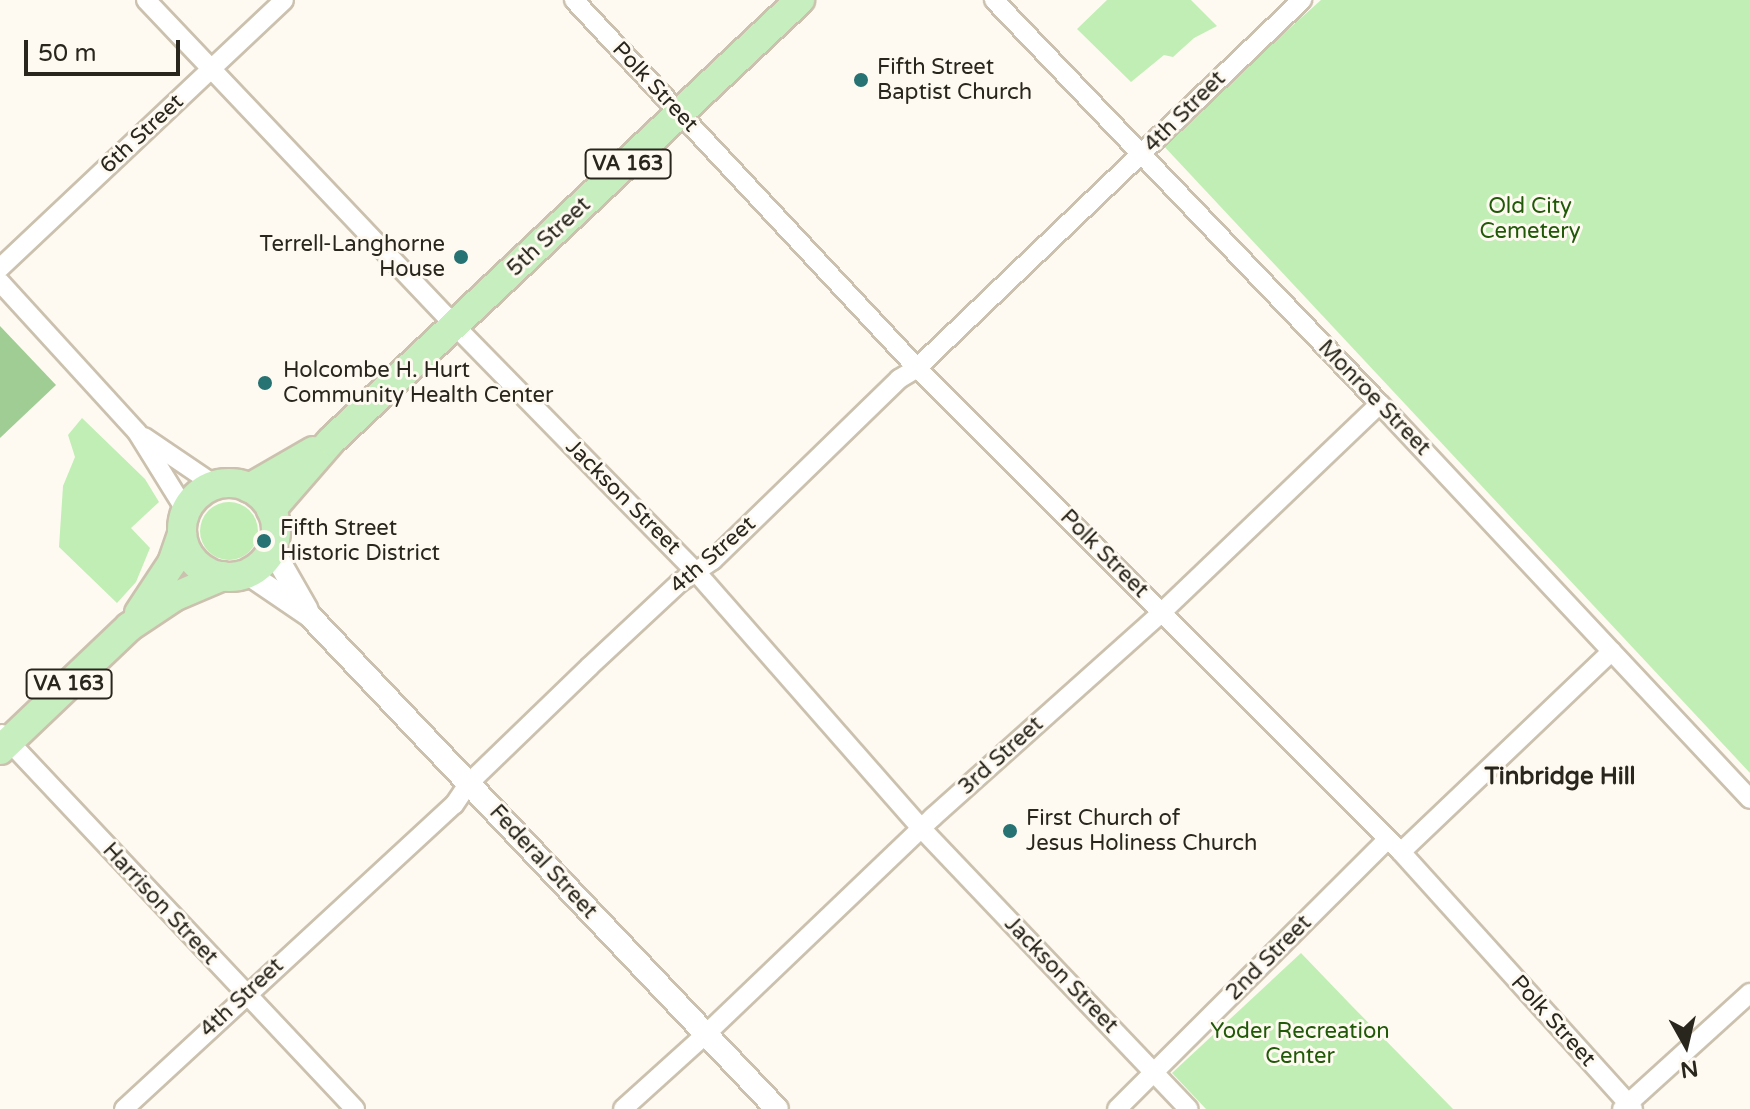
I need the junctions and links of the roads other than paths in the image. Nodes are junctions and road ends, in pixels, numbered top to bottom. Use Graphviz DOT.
graph roads {
  1 [pos="146,0"];
  2 [pos="284,0"];
  3 [pos="574,0"];
  4 [pos="800,0"];
  5 [pos="994,0"];
  6 [pos="1302,0"];
  7 [pos="211,69"];
  8 [pos="680,115"];
  9 [pos="1141,155"];
  10 [pos="0,268"];
  11 [pos="0,282"];
  12 [pos="454,325"];
  13 [pos="917,368"];
  14 [pos="1380,404"];
  15 [pos="137,432"];
  16 [pos="331,441"];
  17 [pos="215,485"];
  18 [pos="249,488"];
  19 [pos="271,510"];
  20 [pos="184,523"];
  21 [pos="272,549"];
  22 [pos="697,573"];
  23 [pos="235,575"];
  24 [pos="1162,612"];
  25 [pos="309,615"];
  26 [pos="129,627"];
  27 [pos="1612,651"];
  28 [pos="3,741"];
  29 [pos="468,784"];
  30 [pos="1750,799"];
  31 [pos="921,828"];
  32 [pos="1394,846"];
  33 [pos="1750,993"];
  34 [pos="246,995"];
  35 [pos="706,1034"];
  36 [pos="1155,1073"];
  37 [pos="1627,1107"];
  38 [pos="124,1109"];
  39 [pos="355,1109"];
  40 [pos="623,1109"];
  41 [pos="777,1109"];
  42 [pos="1117,1109"];
  43 [pos="1189,1109"];
  1 -- 7 [label="street, Jackson Street"];
  2 -- 7 [label="street, 6th Street"];
  3 -- 8 [label="street, Polk Street"];
  4 -- 8 [label="main road, 5th Street / VA 163"];
  5 -- 9 [label="street, Monroe Street"];
  6 -- 9 [label="street, 4th Street"];
  7 -- 10 [label="street, 6th Street"];
  7 -- 12 [label="street, Jackson Street"];
  8 -- 12 [label="main road, 5th Street / VA 163"];
  8 -- 13 [label="street, Polk Street"];
  9 -- 13 [label="street, 4th Street"];
  9 -- 14 [label="street, Monroe Street"];
  11 -- 15 [label="street"];
  12 -- 16 [label="main road, 5th Street / VA 163"];
  12 -- 22 [label="street, Jackson Street"];
  13 -- 22 [label="street, 4th Street"];
  13 -- 24 [label="street, Polk Street"];
  14 -- 24 [label="street, 3rd Street"];
  14 -- 27 [label="street, Monroe Street"];
  15 -- 17 [label="street"];
  15 -- 20 [label="street"];
  16 -- 18 [label="main road, 5th Street / VA 163"];
  16 -- 19 [label="main road, 5th Street / VA 163"];
  17 -- 18 [label="main road"];
  17 -- 20 [label="main road"];
  18 -- 19 [label="main road"];
  19 -- 21 [label="main road"];
  20 -- 23 [label="main road"];
  20 -- 26 [label="main road, VA 163"];
  21 -- 23 [label="main road"];
  21 -- 25 [label="street, Federal Street"];
  22 -- 29 [label="street, 4th Street"];
  22 -- 31 [label="street, Jackson Street"];
  23 -- 25 [label="street, Federal Street"];
  23 -- 26 [label="main road, VA 163"];
  24 -- 31 [label="street, 3rd Street"];
  24 -- 32 [label="street, Polk Street"];
  25 -- 29 [label="street, Federal Street"];
  26 -- 28 [label="main road, VA 163"];
  27 -- 30 [label="street, Monroe Street"];
  27 -- 32 [label="street, 2nd Street"];
  28 -- 34 [label="street, Harrison Street"];
  29 -- 34 [label="street, 4th Street"];
  29 -- 35 [label="street, Federal Street"];
  31 -- 35 [label="street, 3rd Street"];
  31 -- 36 [label="street, Jackson Street"];
  32 -- 36 [label="street, 2nd Street"];
  32 -- 37 [label="street, Polk Street"];
  33 -- 37 [label="street"];
  34 -- 38 [label="street, 4th Street"];
  34 -- 39 [label="street, Harrison Street"];
  35 -- 40 [label="street, 3rd Street"];
  35 -- 41 [label="street, Federal Street"];
  36 -- 42 [label="street, 2nd Street"];
  36 -- 43 [label="street, Jackson Street"];
}
